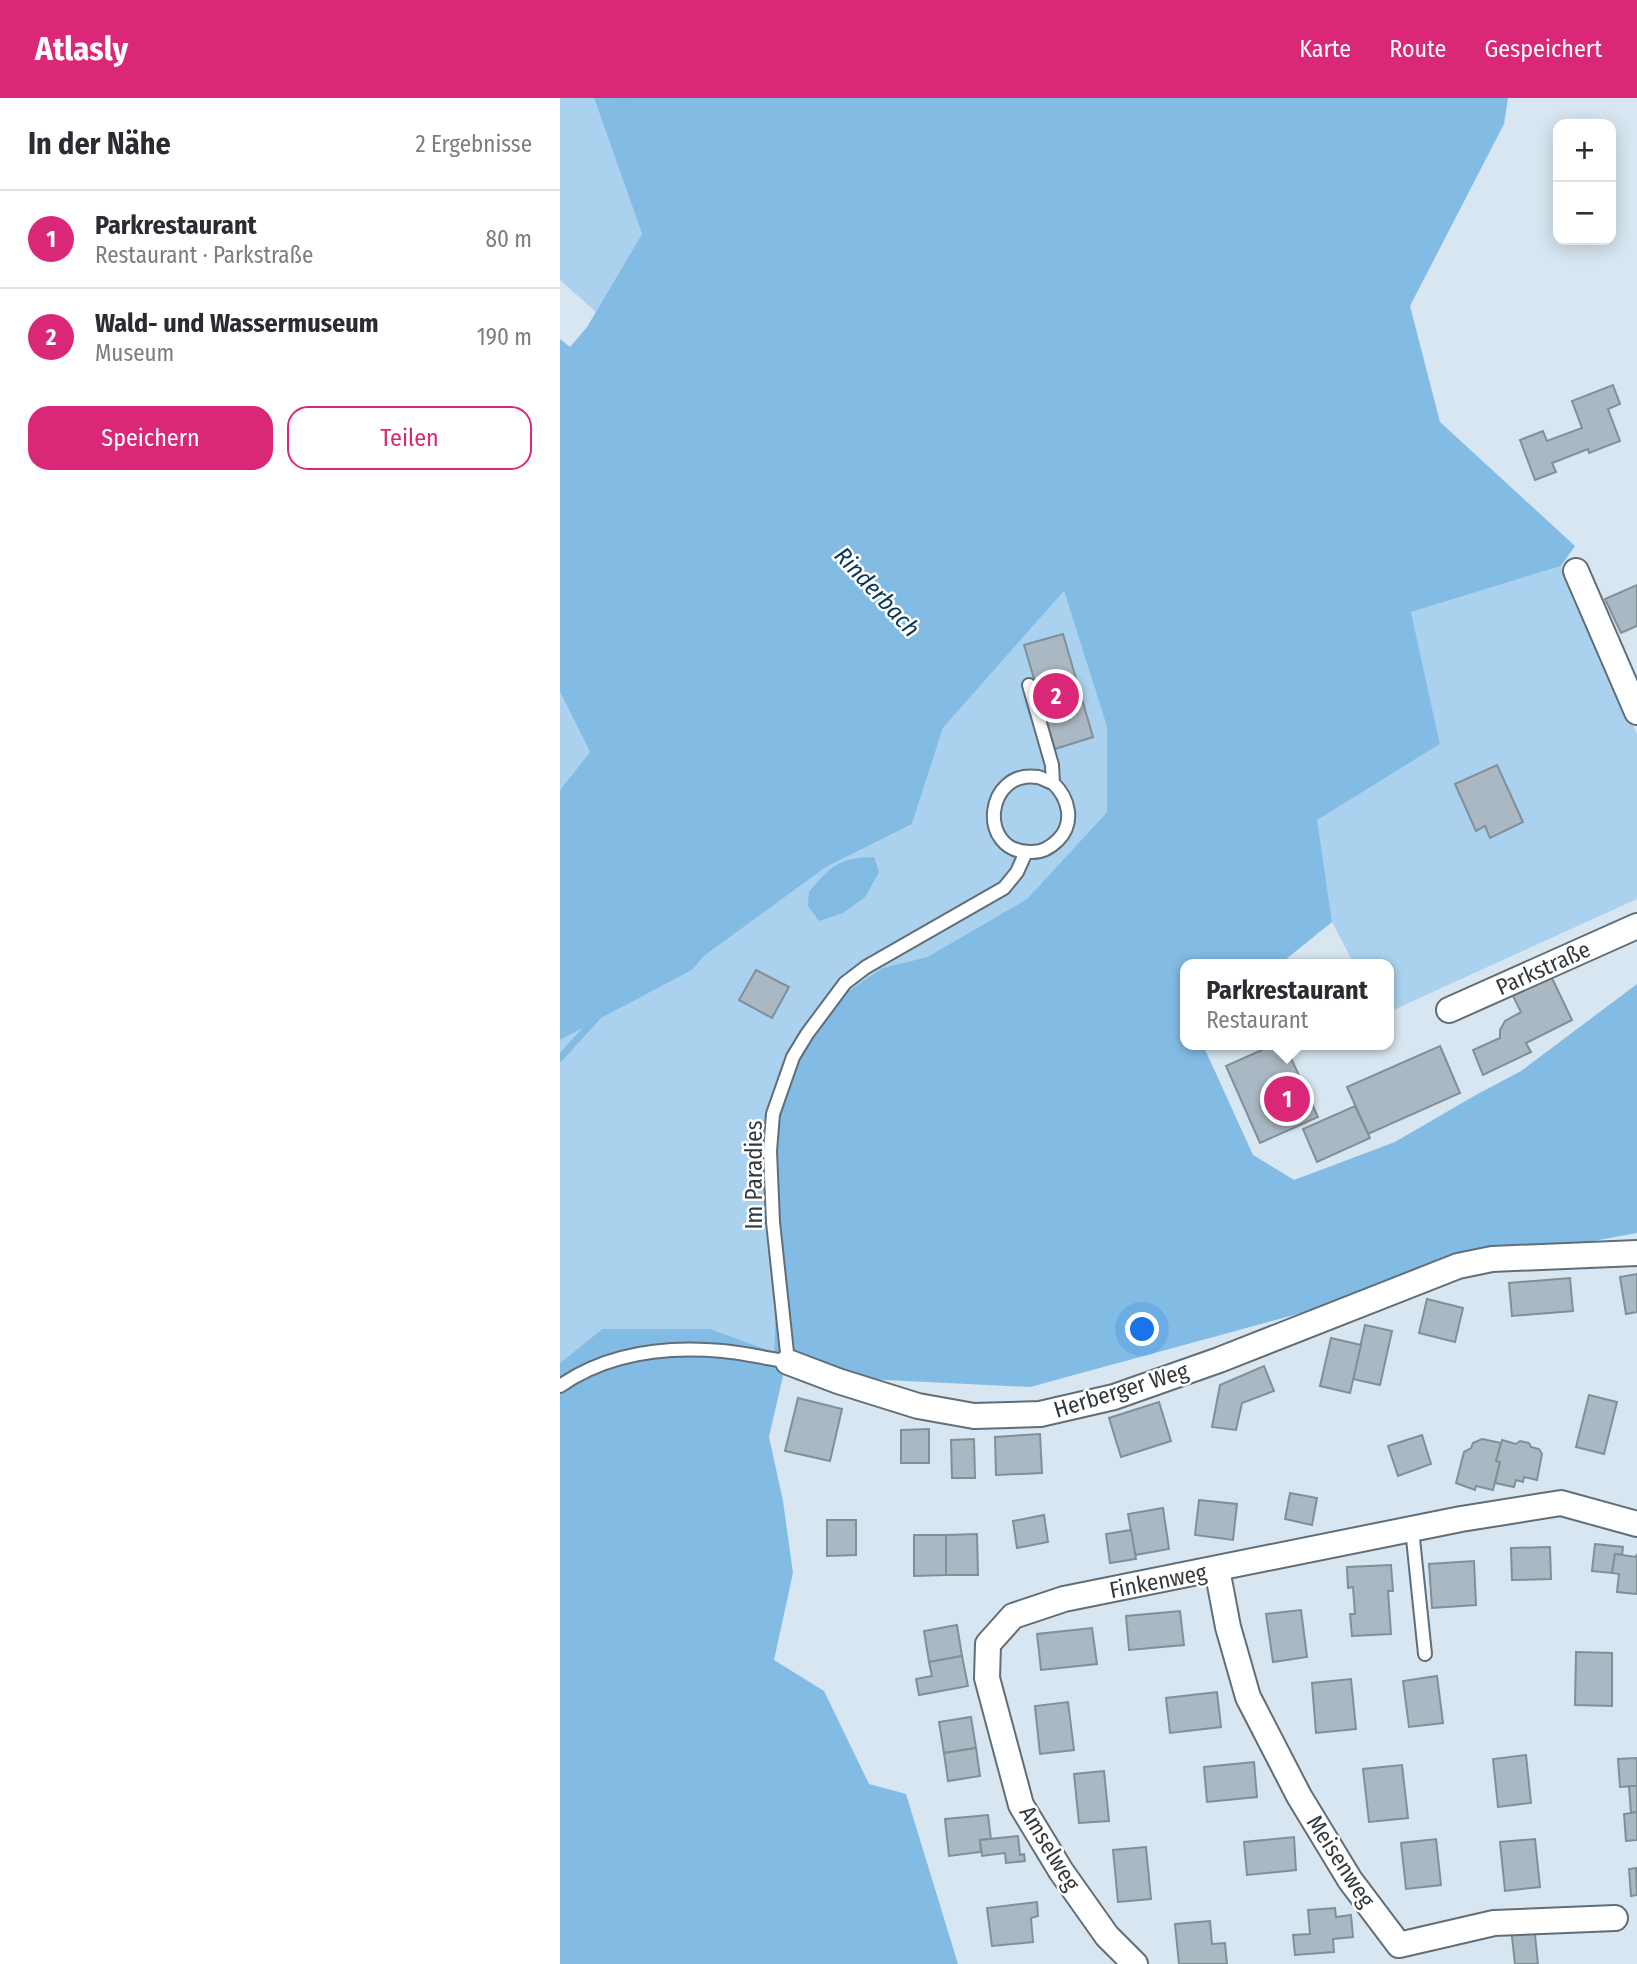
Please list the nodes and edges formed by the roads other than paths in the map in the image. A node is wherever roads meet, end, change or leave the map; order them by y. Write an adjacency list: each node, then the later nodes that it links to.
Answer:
1 (1576, 571): 3 (street)
2 (1029, 685): 4 (lane)
3 (1637, 712)
4 (1053, 783): 5 (lane); 5 (lane)
5 (1026, 852): 9 (lane, Im Paradies)
6 (1637, 926): 7 (street, Parkstraße)
7 (1449, 1010)
8 (1637, 1253): 9 (street, Herberger Weg)
9 (788, 1362): 10 (lane, Herberger Weg)
10 (560, 1386)
11 (1637, 1524): 12 (street, Finkenweg)
12 (1412, 1529): 13 (street, Finkenweg); 14 (lane)
13 (1217, 1570): 15 (street, Finkenweg); 16 (street, Meisenweg)
14 (1425, 1654)
15 (997, 1715): 17 (street, Amselweg)
16 (1615, 1918)
17 (1135, 1964)

